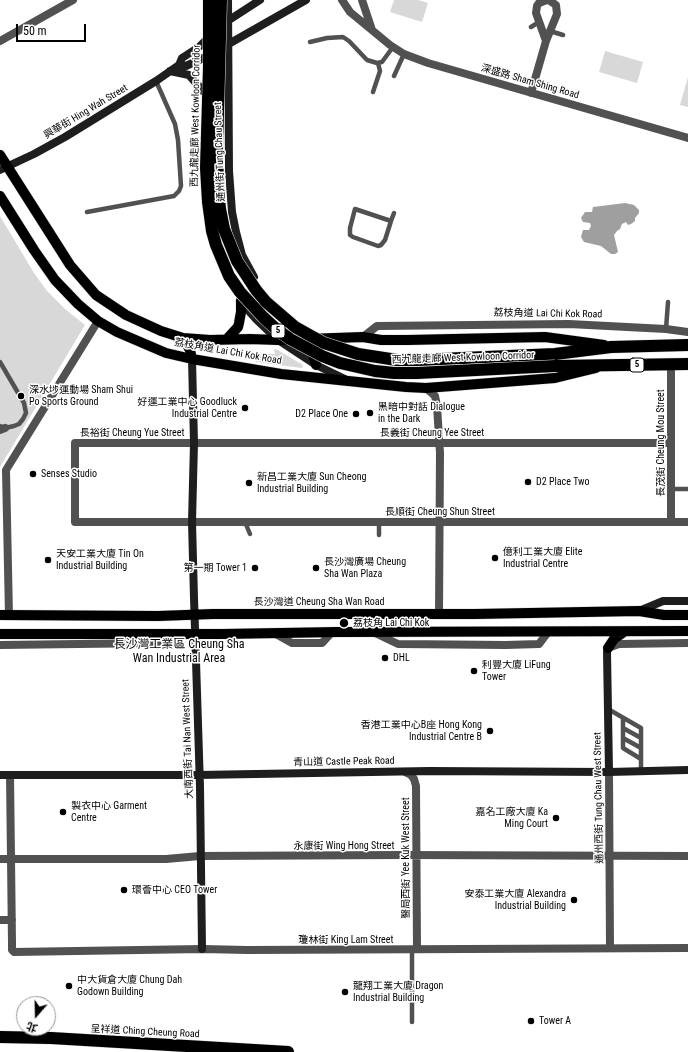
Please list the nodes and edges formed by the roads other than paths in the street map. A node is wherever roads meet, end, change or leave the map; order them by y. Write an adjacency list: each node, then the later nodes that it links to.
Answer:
1 (73, 0): 19 (street)
2 (205, 0): 17 (street, 通州街 Tung Chau Street)
3 (209, 0): 57 (highway, 西九龍走廊 West Kowloon Corridor / 5, bridge)
4 (221, 0): 51 (highway, 西九龍走廊 West Kowloon Corridor / 5, bridge)
5 (228, 0): 11 (street, 通州街 Tung Chau Street)
6 (260, 0): 11 (street, 興華街 Hing Wah Street)
7 (306, 0): 21 (street, 興華街 Hing Wah Street)
8 (342, 0): 14 (street, 深盛路 Sham Shing Road)
9 (362, 0): 14 (street)
10 (547, 0): 12 (street); 15 (street)
11 (229, 19): 17 (street, 興華街 Hing Wah Street); 21 (street, 通州街 Tung Chau Street)
12 (539, 22): 13 (lane); 18 (street)
13 (531, 26)
14 (372, 31): 22 (street, 深盛路 Sham Shing Road)
15 (550, 31): 16 (lane); 18 (street)
16 (562, 34)
17 (206, 40): 24 (street, 通州街 Tung Chau Street); 26 (street, 興華街 Hing Wah Street)
18 (546, 41): 32 (street)
19 (0, 42)
20 (310, 42): 25 (lane)
21 (229, 44): 24 (street, 興華街 Hing Wah Street); 48 (street, 通州街 Tung Chau Street)
22 (393, 47): 23 (street, 深盛路 Sham Shing Road); 25 (lane)
23 (404, 54): 28 (lane); 32 (street, 深盛路 Sham Shing Road)
24 (205, 58): 26 (street, 興華街 Hing Wah Street); 30 (street, 通州街 Tung Chau Street)
25 (378, 63): 31 (lane)
26 (179, 65): 27 (street, 興華街 Hing Wah Street)
27 (170, 71): 29 (street, 興華街 Hing Wah Street); 30 (street)
28 (394, 76)
29 (156, 81): 35 (street, 興華街 Hing Wah Street); 37 (lane)
30 (203, 91): 40 (street, 通州街 Tung Chau Street)
31 (373, 92)
32 (531, 93): 33 (street, 深盛路 Sham Shing Road)
33 (688, 138)
34 (0, 154): 35 (main road, 荔枝角道 Lai Chi Kok Road)
35 (3, 168): 46 (main road, 荔枝角道 Lai Chi Kok Road)
36 (0, 196): 42 (main road, 荔枝角道 Lai Chi Kok Road)
37 (87, 212)
38 (394, 213): 39 (lane)
39 (391, 222): 39 (lane)
40 (241, 301): 47 (main road); 49 (street, 通州街 Tung Chau Street)
41 (668, 302): 43 (lane)
42 (98, 320): 52 (main road, 荔枝角道 Lai Chi Kok Road); 78 (street)
43 (666, 329): 44 (street, 荔枝角道 Lai Chi Kok Road); 45 (street, 荔枝角道 Lai Chi Kok Road)
44 (688, 332)
45 (363, 337): 48 (main road, 荔枝角道 Lai Chi Kok Road); 51 (main road, 荔枝角道 Lai Chi Kok Road)
46 (183, 338): 47 (main road, 荔枝角道 Lai Chi Kok Road); 52 (main road)
47 (227, 339): 49 (main road, 荔枝角道 Lai Chi Kok Road)
48 (323, 339): 49 (main road, 荔枝角道 Lai Chi Kok Road); 55 (main road)
49 (278, 340): 55 (street, 荔枝角道 Lai Chi Kok Road)
50 (688, 345): 51 (highway, 荔枝角道 Lai Chi Kok Road / 5)
51 (611, 347)
52 (192, 359): 58 (main road, 荔枝角道 Lai Chi Kok Road); 61 (street, 大南西街 Tai Nan West Street)
53 (0, 362): 60 (lane)
54 (688, 364): 56 (highway, 荔枝角道 Lai Chi Kok Road / 5)
55 (316, 365): 58 (street, 荔枝角道 Lai Chi Kok Road)
56 (671, 365): 57 (highway, 荔枝角道 Lai Chi Kok Road / 5); 63 (street, 長茂街 Cheung Mou Street)
57 (604, 366): 59 (main road, 荔枝角道 Lai Chi Kok Road)
58 (353, 382): 59 (main road, 荔枝角道 Lai Chi Kok Road)
59 (426, 388): 62 (street)
60 (2, 428)
61 (194, 443): 62 (street, 長義街 Cheung Yee Street); 66 (street, 大南西街 Tai Nan West Street); 66 (street, 長裕街 Cheung Yue Street)
62 (438, 443): 63 (street, 長義街 Cheung Yee Street); 69 (street)
63 (671, 443): 64 (street, 長茂街 Cheung Mou Street)
64 (671, 489): 65 (lane); 70 (street, 長茂街 Cheung Mou Street)
65 (688, 489)
66 (192, 522): 67 (street, 長順街 Cheung Shun Street); 77 (street, 大南西街 Tai Nan West Street)
67 (245, 522): 68 (street, 長順街 Cheung Shun Street); 72 (lane)
68 (379, 522): 69 (street, 長順街 Cheung Shun Street); 73 (lane)
69 (439, 522): 70 (street, 長順街 Cheung Shun Street); 76 (street)
70 (671, 522): 71 (street, 長順街 Cheung Shun Street)
71 (688, 522)
72 (250, 534)
73 (379, 535)
74 (688, 601): 75 (street, 長沙灣道 Cheung Sha Wan Road)
75 (639, 611): 76 (main road, 長沙灣道 Cheung Sha Wan Road); 79 (main road, 長沙灣道 Cheung Sha Wan Road)
76 (439, 613): 77 (main road, 長沙灣道 Cheung Sha Wan Road)
77 (194, 614): 78 (main road, 長沙灣道 Cheung Sha Wan Road); 86 (street, 大南西街 Tai Nan West Street)
78 (4, 615)
79 (688, 615)
80 (688, 631): 82 (main road)
81 (548, 632): 82 (main road); 83 (main road); 83 (street)
82 (624, 632): 89 (main road)
83 (375, 633): 86 (main road)
84 (0, 634): 85 (main road)
85 (169, 634): 86 (main road); 88 (street)
86 (195, 634): 103 (street, 大南西街 Tai Nan West Street)
87 (688, 643): 89 (street)
88 (0, 645)
89 (608, 648): 90 (street, 通州西街 Tung Chau West Street)
90 (608, 709): 91 (lane); 100 (street, 通州西街 Tung Chau West Street)
91 (623, 718): 92 (lane); 94 (lane)
92 (623, 728): 93 (lane); 94 (lane)
93 (623, 738): 95 (lane); 96 (lane)
94 (641, 738): 95 (lane)
95 (641, 748): 96 (lane)
96 (641, 758): 98 (lane)
97 (688, 770): 98 (street, 青山道 Castle Peak Road)
98 (641, 771): 100 (street, 青山道 Castle Peak Road)
99 (405, 772): 100 (street, 青山道 Castle Peak Road); 103 (street, 青山道 Castle Peak Road); 104 (street, 醫局西街 Yee Kuk West Street)
100 (609, 772): 107 (street, 通州西街 Tung Chau West Street)
101 (0, 775): 102 (street, 青山道 Castle Peak Road)
102 (10, 775): 103 (street, 青山道 Castle Peak Road); 109 (street)
103 (198, 775): 105 (street, 大南西街 Tai Nan West Street)
104 (416, 855): 105 (street, 永康街 Wing Hong Street); 107 (street, 永康街 Wing Hong Street); 115 (street, 醫局西街 Yee Kuk West Street)
105 (200, 856): 109 (street, 永康街 Wing Hong Street); 114 (street, 大南西街 Tai Nan West Street)
106 (688, 856): 107 (street, 永康街 Wing Hong Street)
107 (609, 857): 112 (street, 通州西街 Tung Chau West Street)
108 (0, 859): 109 (street, 永康街 Wing Hong Street)
109 (12, 859): 111 (street)
110 (0, 920): 111 (street)
111 (12, 920): 114 (street, 瓊林街 King Lam Street)
112 (610, 948): 113 (street, 瓊林街 King Lam Street); 115 (street, 瓊林街 King Lam Street)
113 (688, 948)
114 (202, 949): 115 (street, 瓊林街 King Lam Street)
115 (414, 949): 116 (lane)
116 (412, 1022)
117 (0, 1037): 118 (highway, 呈祥道 Ching Cheung Road)
118 (288, 1052)

